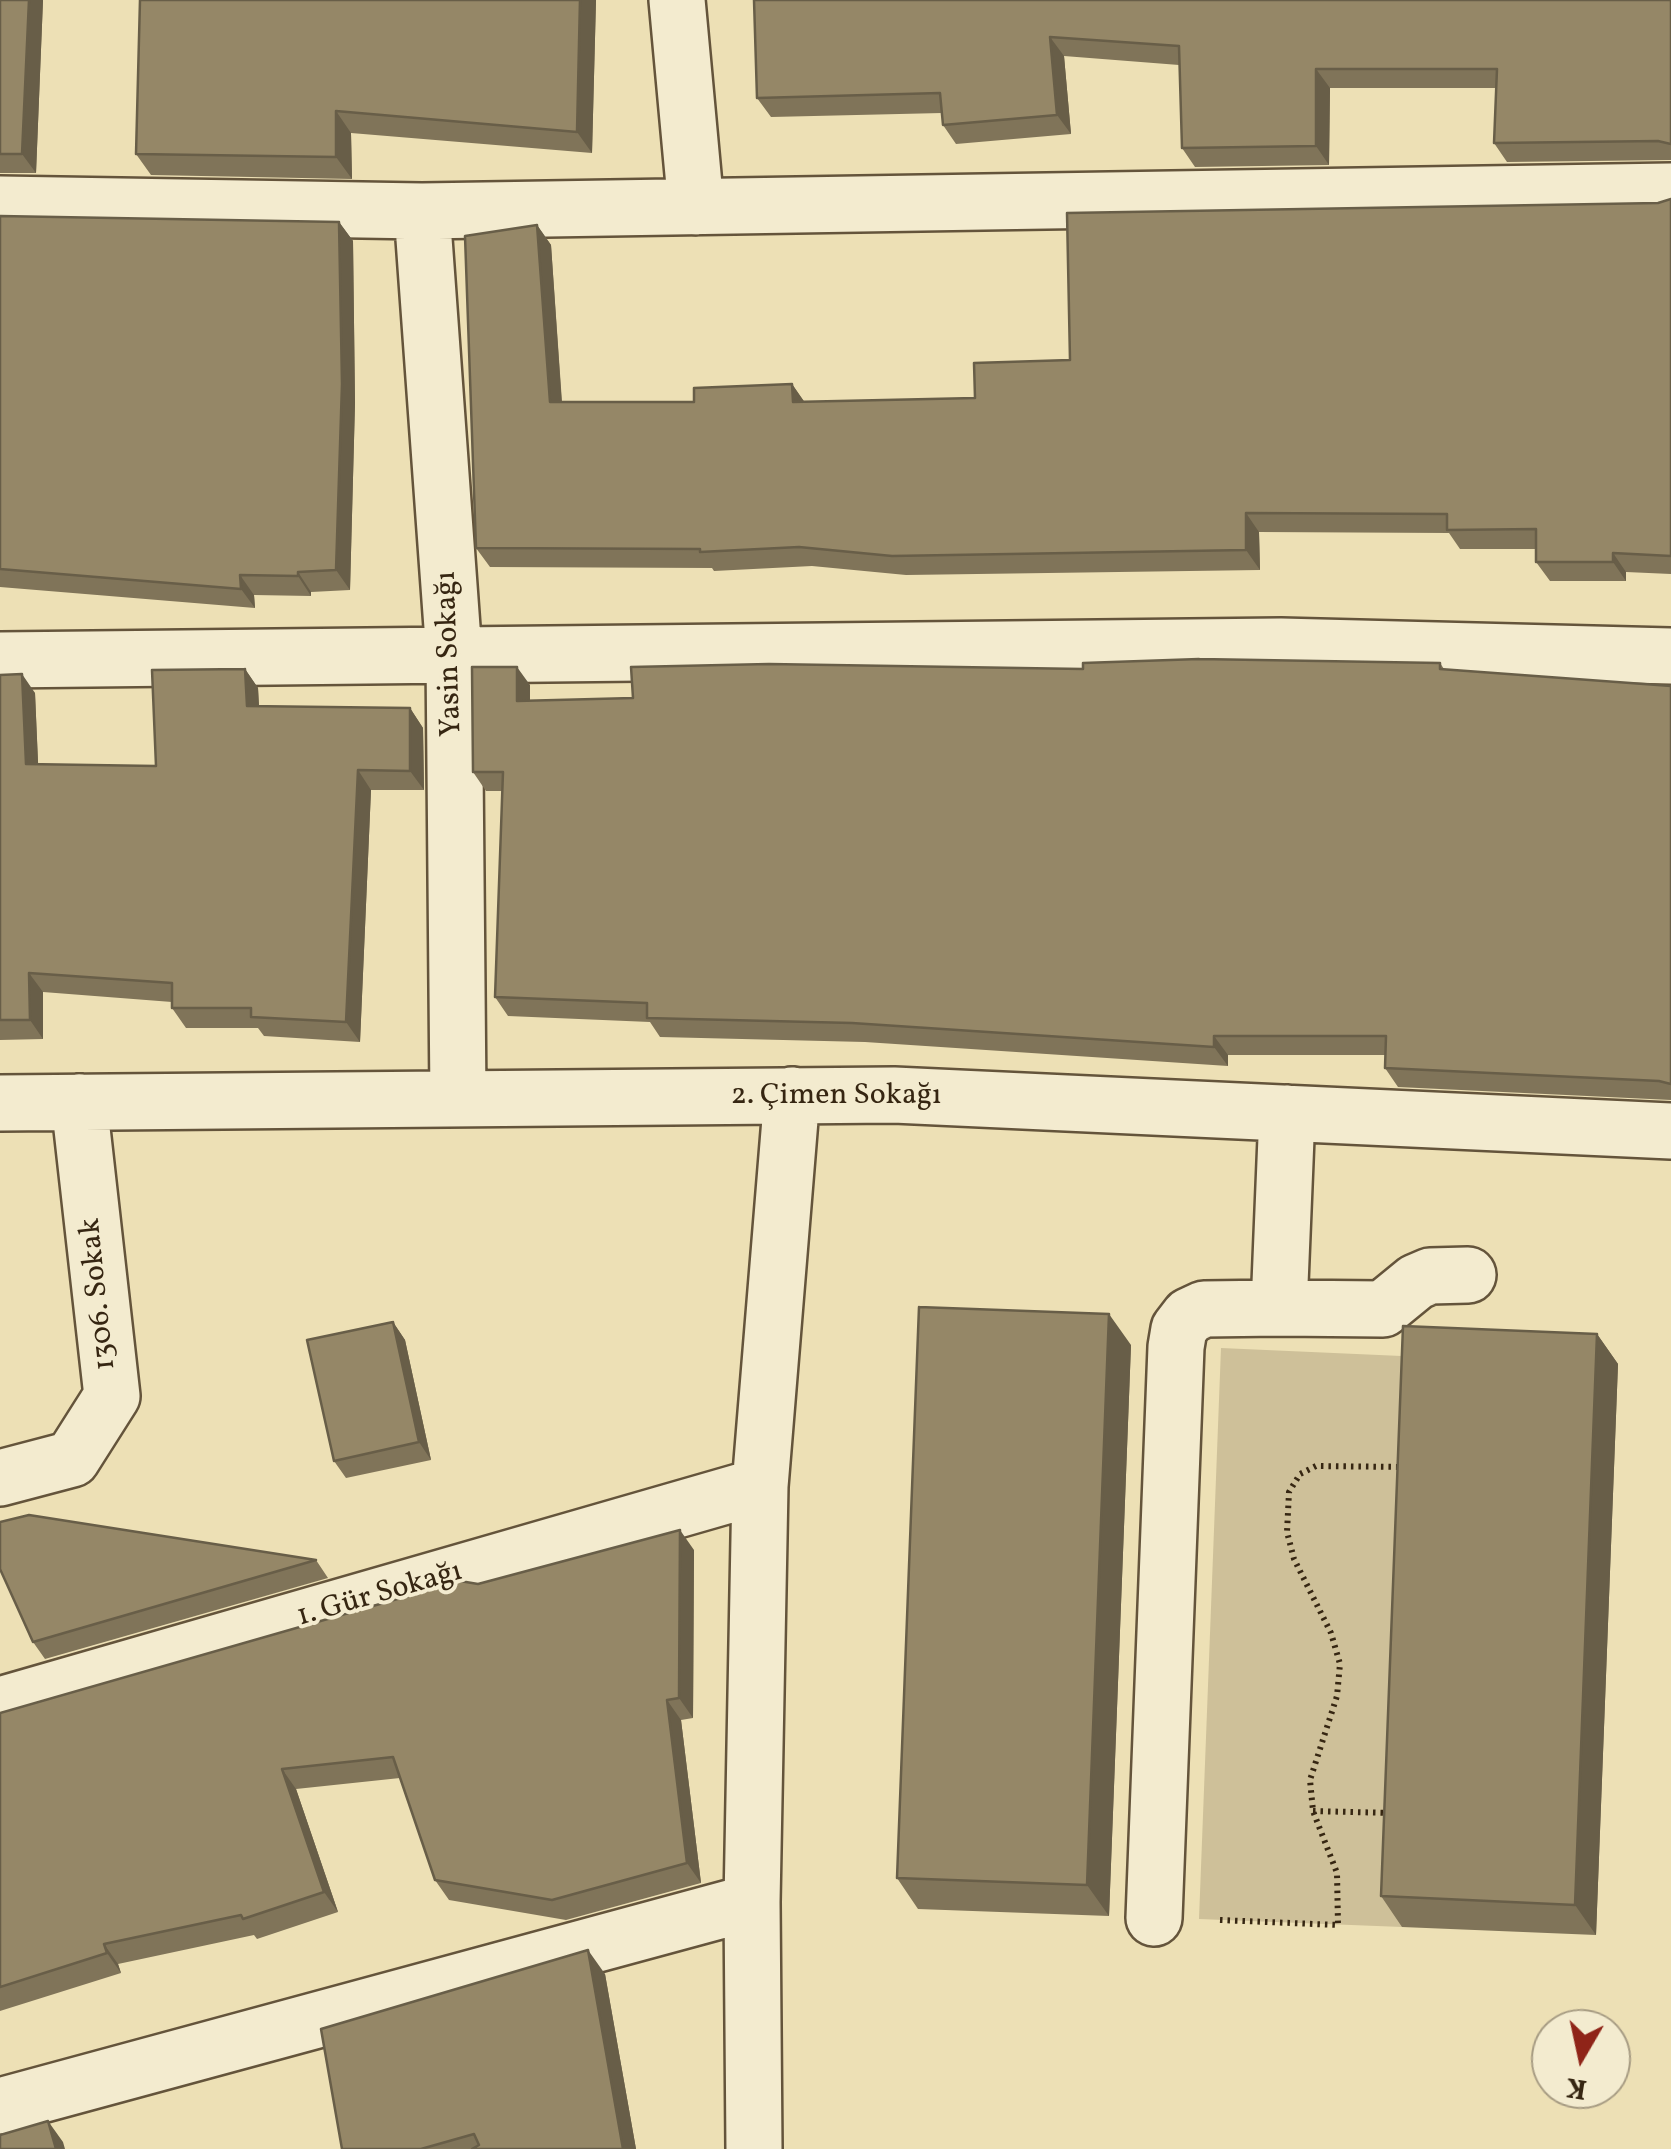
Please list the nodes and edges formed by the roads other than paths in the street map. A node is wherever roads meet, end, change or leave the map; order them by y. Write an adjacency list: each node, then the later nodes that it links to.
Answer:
1 (677, 0): 4 (street)
2 (1671, 191): 4 (street)
3 (0, 204): 5 (street)
4 (696, 206): 5 (street)
5 (422, 211): 6 (street, Yasin Sokağı)
6 (454, 654): 7 (street); 8 (street); 10 (street, Yasin Sokağı)
7 (1671, 656)
8 (0, 660)
9 (792, 1096): 10 (street, 2. Çimen Sokağı); 13 (street, 2. Çimen Sokağı); 18 (street)
10 (458, 1099): 11 (street, 2. Çimen Sokağı)
11 (79, 1102): 12 (street, 2. Çimen Sokağı); 17 (street, 1306. Sokak)
12 (0, 1103)
13 (1287, 1113): 14 (street, 2. Çimen Sokağı); 16 (street)
14 (1671, 1131)
15 (1468, 1275): 16 (street)
16 (1279, 1308): 21 (street)
17 (0, 1478)
18 (760, 1486): 19 (street, 1. Gür Sokağı); 20 (street)
19 (0, 1705)
20 (752, 1902): 22 (street); 23 (street)
21 (1154, 1918)
22 (0, 2106)
23 (754, 2149)

